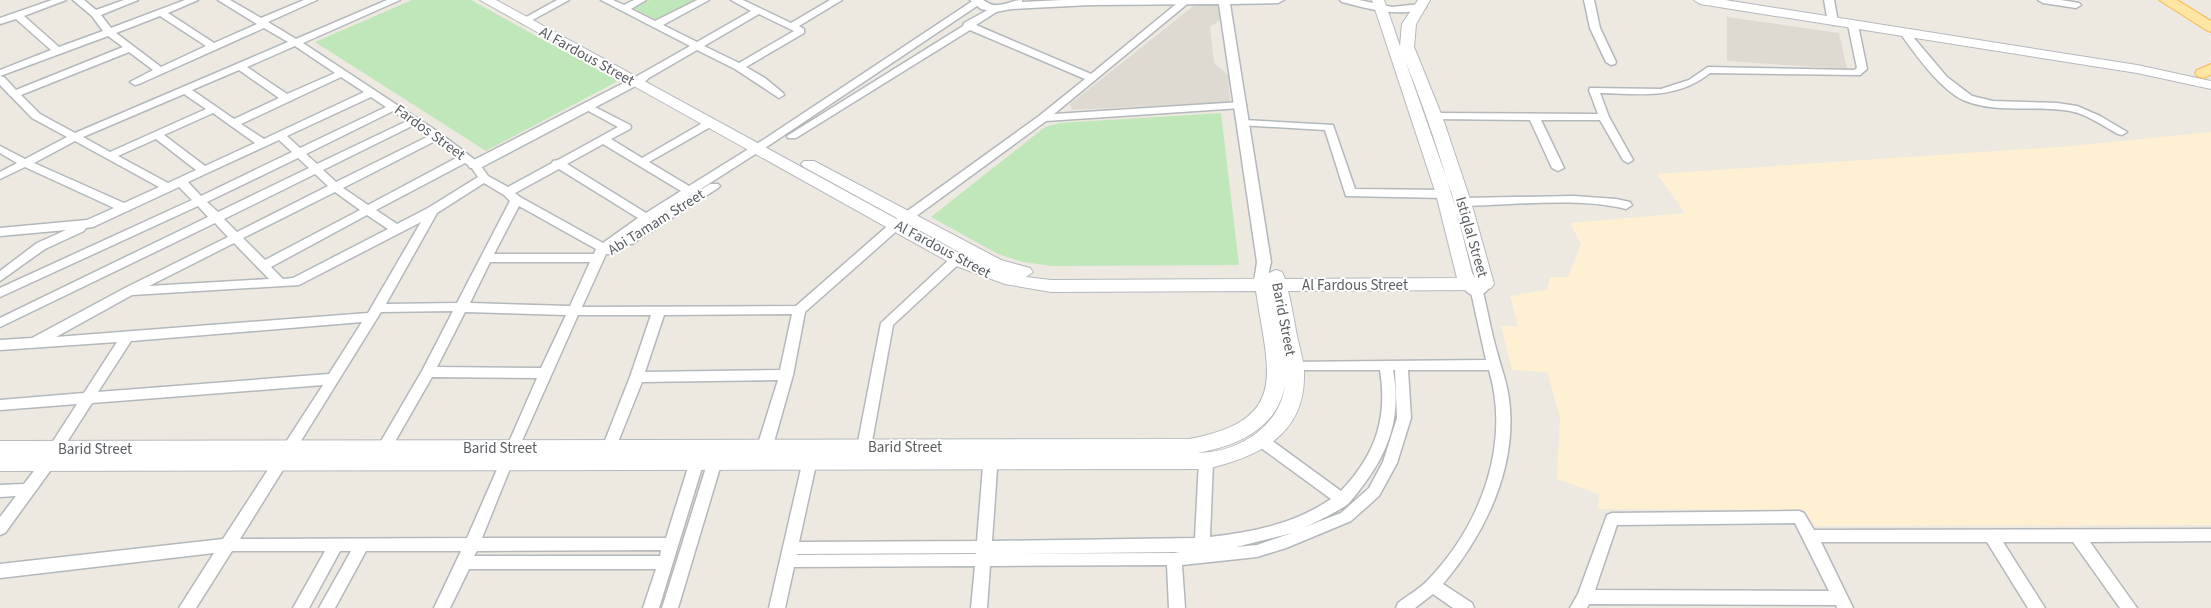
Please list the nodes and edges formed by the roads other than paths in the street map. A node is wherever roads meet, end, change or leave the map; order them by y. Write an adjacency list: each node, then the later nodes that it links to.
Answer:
1 (61, 0): 37 (street)
2 (78, 0): 35 (street)
3 (133, 0): 35 (street)
4 (194, 0): 34 (street)
5 (223, 0): 41 (street, Fardos Street)
6 (312, 0): 41 (street)
7 (396, 0): 49 (street)
8 (486, 0): 38 (main road, Al Fardous Street)
9 (504, 0): 38 (main road, Al Fardous Street)
10 (564, 0): 38 (street)
11 (606, 0): 31 (street)
12 (641, 0): 31 (street)
13 (704, 0): 42 (street)
14 (736, 0): 33 (street)
15 (837, 0): 45 (street)
16 (1224, 0): 17 (street); 26 (street); 70 (street)
17 (1278, 0)
18 (1346, 0): 28 (street)
19 (1589, 0): 54 (street)
20 (1700, 0): 40 (main road)
21 (1830, 0): 40 (street)
22 (2043, 0): 30 (street)
23 (2166, 0): 46 (main road)
24 (2185, 0): 36 (main road)
25 (976, 1): 32 (street); 89 (street, Abi Tamam Street)
26 (1186, 1): 27 (street); 61 (street)
27 (1013, 3): 32 (street)
28 (1379, 4): 29 (street); 107 (main road, Istiqlal Street)
29 (1422, 4): 74 (main road, Istiqlal Street)
30 (2076, 5)
31 (624, 9): 42 (street)
32 (996, 9): 43 (street, Abi Tamam Street)
33 (758, 11): 45 (street); 50 (street)
34 (162, 12): 47 (street); 51 (street)
35 (95, 14): 47 (street)
36 (2211, 14)
37 (18, 15): 39 (street); 53 (street)
38 (528, 19): 62 (main road, Al Fardous Street)
39 (0, 21)
40 (1833, 22): 44 (main road)
41 (262, 23): 49 (street, Fardos Street); 51 (street)
42 (654, 25): 50 (street)
43 (967, 25): 61 (street); 89 (street, Abi Tamam Street)
44 (1853, 25): 48 (main road); 76 (street)
45 (792, 26): 56 (street)
46 (2211, 26)
47 (109, 32): 52 (street); 53 (street)
48 (1905, 33): 60 (main road); 82 (street)
49 (295, 42): 55 (street); 59 (street, Fardos Street)
50 (696, 46): 56 (street); 62 (street)
51 (214, 47): 57 (street)
52 (129, 48): 57 (street); 67 (street)
53 (58, 51): 58 (street)
54 (1611, 62)
55 (239, 66): 65 (street); 69 (street)
56 (739, 67): 68 (street)
57 (160, 71): 63 (street)
58 (0, 73)
59 (342, 73): 66 (street, Fardos Street); 69 (street)
60 (2209, 75)
61 (1092, 78): 77 (street)
62 (638, 79): 71 (street, Fardos Street); 80 (main road, Al Fardous Street); 89 (main road, Al Fardous Street)
63 (135, 82)
64 (2, 84): 67 (street)
65 (185, 90): 73 (street); 86 (street)
66 (372, 92): 72 (street, Fardos Street); 84 (street)
67 (15, 94): 86 (street)
68 (778, 95)
69 (287, 99): 79 (street)
70 (1241, 105): 77 (street); 81 (street)
71 (588, 106): 87 (street); 94 (street, Fardos Street)
72 (394, 107): 78 (street, Fardos Street); 91 (street)
73 (214, 109): 79 (street); 83 (street)
74 (1435, 116): 75 (street); 110 (main road, Istiqlal Street)
75 (1534, 117): 76 (street); 98 (street)
76 (1604, 117): 93 (street)
77 (1043, 118): 117 (street)
78 (415, 120): 85 (street, Fardos Street); 99 (street)
79 (234, 123): 88 (street)
80 (710, 123): 89 (main road, Al Fardous Street); 95 (street)
81 (1243, 123): 107 (street); 127 (street)
82 (2122, 132)
83 (156, 134): 92 (street); 100 (street)
84 (280, 135): 88 (street); 91 (street)
85 (437, 136): 94 (street, Fardos Street); 105 (street)
86 (75, 138): 92 (street); 96 (street)
87 (603, 139): 95 (street); 97 (street)
88 (263, 143): 100 (street)
89 (766, 148): 106 (street, Abi Tamam Street); 117 (main road, Al Fardous Street); 122 (street, Abi Tamam Street)
90 (0, 149): 96 (street)
91 (300, 152): 99 (street); 109 (street)
92 (109, 156): 104 (street)
93 (1628, 160)
94 (470, 162): 102 (street); 113 (street)
95 (642, 162): 106 (street)
96 (25, 163): 101 (street); 112 (street)
97 (558, 163): 108 (street); 116 (street)
98 (1558, 168)
99 (315, 169): 105 (street); 115 (street)
100 (203, 170): 103 (street)
101 (0, 176)
102 (484, 178): 108 (street); 114 (street)
103 (180, 181): 104 (street); 109 (street)
104 (167, 187): 112 (street)
105 (336, 187): 113 (street); 121 (street)
106 (689, 191): 116 (street, Abi Tamam Street)
107 (1444, 194): 128 (main road, Istiqlal Street)
108 (512, 196): 122 (street); 123 (street)
109 (199, 201): 115 (street); 131 (street)
110 (1463, 202): 111 (street); 128 (main road, Istiqlal Street)
111 (1626, 205)
112 (124, 208): 118 (street)
113 (368, 210): 119 (street); 125 (street)
114 (432, 211): 119 (street); 136 (street)
115 (216, 218): 121 (street); 137 (street)
116 (646, 218): 122 (street, Abi Tamam Street)
117 (903, 221): 124 (main road, Al Fardous Street); 127 (main road, Al Fardous Street); 133 (street)
118 (89, 224): 120 (street); 126 (street)
119 (397, 230): 129 (street)
120 (0, 232)
121 (235, 236): 125 (street); 130 (street)
122 (603, 253): 123 (street); 134 (street)
123 (488, 258): 132 (street)
124 (957, 259): 127 (main road, Al Fardous Street); 152 (street)
125 (263, 266): 129 (street)
126 (0, 277)
127 (1269, 277): 128 (main road, Al Fardous Street); 141 (main road, Barid Street); 161 (main road, Barid Street)
128 (1475, 281): 142 (street)
129 (279, 282): 130 (street)
130 (129, 291): 139 (street)
131 (0, 293)
132 (461, 307): 134 (street); 136 (street); 144 (street)
133 (799, 310): 135 (street); 146 (street)
134 (576, 311): 135 (street); 145 (street)
135 (659, 311): 147 (street)
136 (374, 313): 138 (street); 148 (street)
137 (1, 321)
138 (127, 337): 139 (street); 149 (street)
139 (34, 343): 140 (street)
140 (0, 345)
141 (1293, 365): 143 (street); 151 (main road, Barid Street)
142 (1494, 365): 143 (street); 185 (street)
143 (1394, 366): 167 (street); 178 (street)
144 (428, 372): 145 (street); 153 (street)
145 (547, 373): 159 (street)
146 (786, 375): 147 (street); 157 (street)
147 (637, 377): 154 (street)
148 (333, 379): 149 (street); 158 (street)
149 (89, 398): 150 (street); 160 (street)
150 (0, 404)
151 (1262, 441): 161 (main road, Barid Street); 167 (street)
152 (864, 447): 156 (main road, Barid Street); 157 (main road, Barid Street)
153 (384, 448): 158 (main road, Barid Street); 159 (main road, Barid Street)
154 (608, 448): 157 (main road, Barid Street); 159 (main road, Barid Street)
155 (0, 449): 160 (main road, Barid Street)
156 (991, 453): 161 (main road, Barid Street); 162 (main road, Barid Street); 180 (street)
157 (763, 454): 162 (main road, Barid Street); 163 (main road, Barid Street)
158 (285, 455): 159 (main road, Barid Street); 160 (main road, Barid Street); 173 (street)
159 (509, 455): 163 (main road, Barid Street); 177 (street)
160 (51, 456): 164 (main road, Barid Street); 165 (street)
161 (1196, 456): 178 (street)
162 (810, 460): 179 (street)
163 (706, 461): 174 (street); 195 (street)
164 (0, 463)
165 (27, 490): 166 (street); 168 (street)
166 (0, 491)
167 (1343, 500): 178 (street)
168 (0, 529)
169 (1991, 535): 170 (street); 172 (street); 201 (street)
170 (2077, 535): 171 (street); 202 (street)
171 (2211, 535)
172 (1810, 536): 186 (street); 189 (street)
173 (228, 544): 175 (street); 184 (street); 190 (street)
174 (671, 544): 177 (street); 182 (street)
175 (336, 545): 176 (street); 191 (street)
176 (362, 545): 177 (street); 192 (street)
177 (471, 545): 183 (street)
178 (1202, 551): 180 (street); 181 (street)
179 (789, 554): 180 (street); 196 (street)
180 (983, 554): 181 (street); 197 (street)
181 (1174, 559): 198 (street)
182 (666, 562): 183 (street); 194 (street)
183 (464, 563): 193 (street)
184 (0, 571)
185 (1433, 586): 199 (street); 200 (street)
186 (1581, 602): 187 (street)
187 (1642, 603): 188 (street)
188 (1739, 603): 189 (street)
189 (1843, 603)
190 (187, 608)
191 (301, 608)
192 (327, 608)
193 (442, 608)
194 (651, 608)
195 (670, 608)
196 (777, 608)
197 (979, 608)
198 (1177, 608)
199 (1404, 608)
200 (1466, 608)
201 (2037, 608)
202 (2129, 608)

